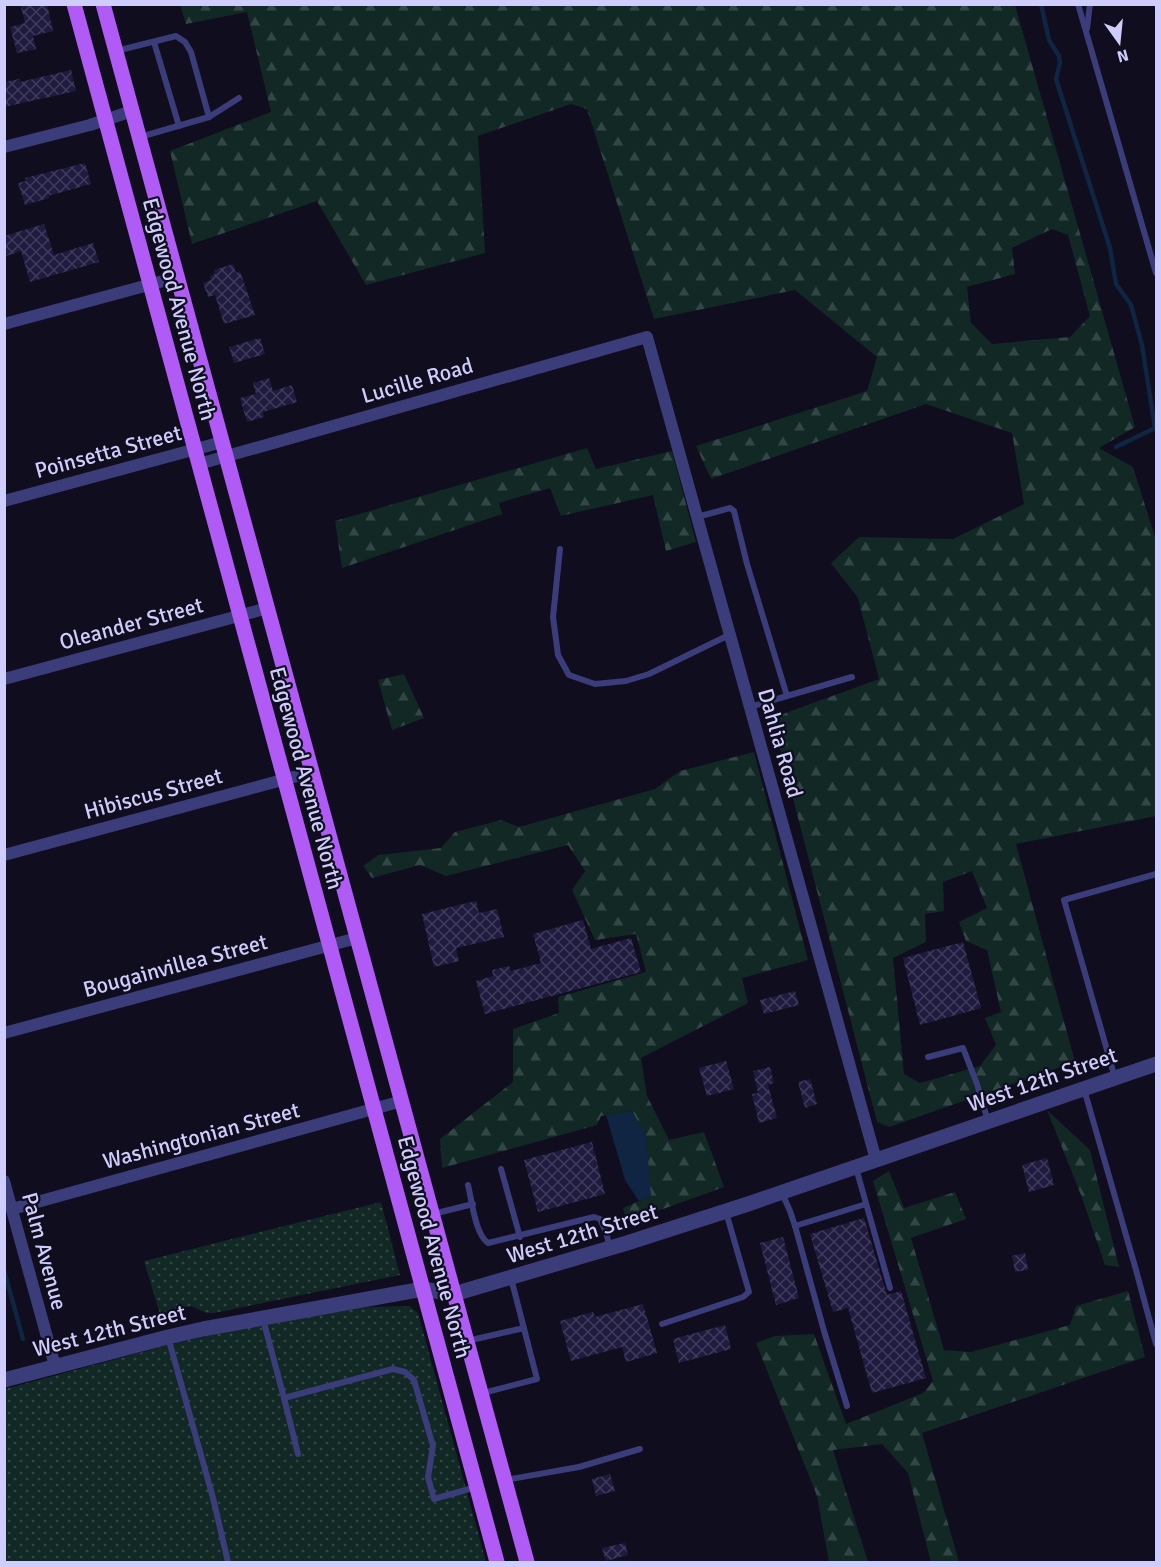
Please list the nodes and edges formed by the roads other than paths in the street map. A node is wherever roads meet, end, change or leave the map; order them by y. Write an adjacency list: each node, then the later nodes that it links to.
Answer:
1 (74, 4): 11 (main road, Edgewood Avenue North)
2 (103, 4): 7 (main road, Edgewood Avenue North)
3 (1078, 4): 5 (lane)
4 (1090, 4): 5 (lane)
5 (1086, 32): 15 (lane)
6 (154, 42): 7 (lane); 10 (lane); 12 (lane)
7 (116, 51): 9 (main road, Edgewood Avenue North)
8 (239, 98): 10 (lane)
9 (132, 111): 11 (street); 13 (main road, Edgewood Avenue North)
10 (209, 117): 12 (lane)
11 (105, 119): 14 (street); 17 (main road, Edgewood Avenue North)
12 (178, 126): 13 (lane)
13 (140, 137): 16 (main road, Edgewood Avenue North)
14 (4, 147)
15 (1156, 273)
16 (178, 277): 17 (street); 20 (main road, Edgewood Avenue North)
17 (150, 284): 18 (street); 21 (main road, Edgewood Avenue North)
18 (4, 324)
19 (647, 337): 22 (street, Lucille Road); 24 (street, Dahlia Road)
20 (222, 442): 21 (street, Poinsetta Street); 22 (main road, Edgewood Avenue North)
21 (197, 457): 22 (street, Lucille Road); 23 (street, Poinsetta Street); 27 (main road, Edgewood Avenue North)
22 (226, 457): 26 (main road, Edgewood Avenue North)
23 (4, 501)
24 (697, 517): 28 (street, Dahlia Road); 31 (lane)
25 (560, 549): 28 (lane)
26 (268, 608): 27 (street, Oleander Street); 33 (main road, Edgewood Avenue North)
27 (240, 616): 30 (street, Oleander Street); 34 (main road, Edgewood Avenue North)
28 (729, 635): 32 (street, Dahlia Road)
29 (852, 677): 31 (lane)
30 (4, 679)
31 (788, 696): 32 (lane)
32 (750, 708): 47 (street, Dahlia Road)
33 (312, 772): 34 (street, Hibiscus Street); 37 (main road, Edgewood Avenue North)
34 (285, 780): 35 (street, Hibiscus Street); 38 (main road, Edgewood Avenue North)
35 (4, 855)
36 (1156, 874): 42 (lane)
37 (357, 938): 38 (street, Bougainvillea Street); 44 (main road, Edgewood Avenue North)
38 (330, 945): 39 (street, Bougainvillea Street); 45 (main road, Edgewood Avenue North)
39 (4, 1033)
40 (928, 1057): 46 (lane)
41 (1156, 1064): 42 (street, West 12th Street)
42 (1115, 1078): 43 (street, West 12th Street)
43 (1084, 1089): 46 (street, West 12th Street); 70 (lane)
44 (402, 1101): 45 (street, Washingtonian Street); 57 (main road, Edgewood Avenue North)
45 (374, 1109): 55 (street, Washingtonian Street); 63 (main road, Edgewood Avenue North)
46 (988, 1122): 47 (street, West 12th Street)
47 (876, 1160): 48 (street, West 12th Street)
48 (855, 1167): 52 (street, West 12th Street); 54 (lane)
49 (501, 1168): 59 (lane)
50 (4, 1181): 55 (street, Palm Avenue)
51 (468, 1185): 53 (lane)
52 (782, 1193): 56 (street, West 12th Street); 58 (lane)
53 (473, 1204): 57 (lane); 59 (lane)
54 (866, 1204): 58 (lane); 62 (lane)
55 (8, 1210): 71 (street, Palm Avenue)
56 (726, 1212): 60 (street, West 12th Street); 66 (lane)
57 (432, 1214): 64 (main road, Edgewood Avenue North)
58 (795, 1227): 75 (lane)
59 (520, 1237): 60 (lane)
60 (610, 1248): 61 (street, West 12th Street)
61 (511, 1277): 64 (street, West 12th Street); 67 (lane)
62 (890, 1288)
63 (423, 1290): 64 (street, West 12th Street); 65 (street, West 12th Street); 79 (main road, Edgewood Avenue North)
64 (454, 1294): 69 (main road, Edgewood Avenue North)
65 (263, 1318): 68 (street, West 12th Street); 74 (lane)
66 (662, 1324)
67 (524, 1328): 69 (lane); 73 (lane)
68 (168, 1337): 71 (street, West 12th Street); 80 (lane)
69 (467, 1341): 73 (main road, Edgewood Avenue North)
70 (1156, 1344)
71 (55, 1366): 72 (street, West 12th Street)
72 (4, 1380)
73 (481, 1394): 78 (main road, Edgewood Avenue North)
74 (284, 1398): 77 (lane); 79 (lane)
75 (847, 1406)
76 (640, 1449): 78 (lane)
77 (298, 1454)
78 (504, 1480): 82 (main road, Edgewood Avenue North)
79 (477, 1487): 81 (main road, Edgewood Avenue North)
80 (228, 1563)
81 (497, 1563)
82 (527, 1563)

